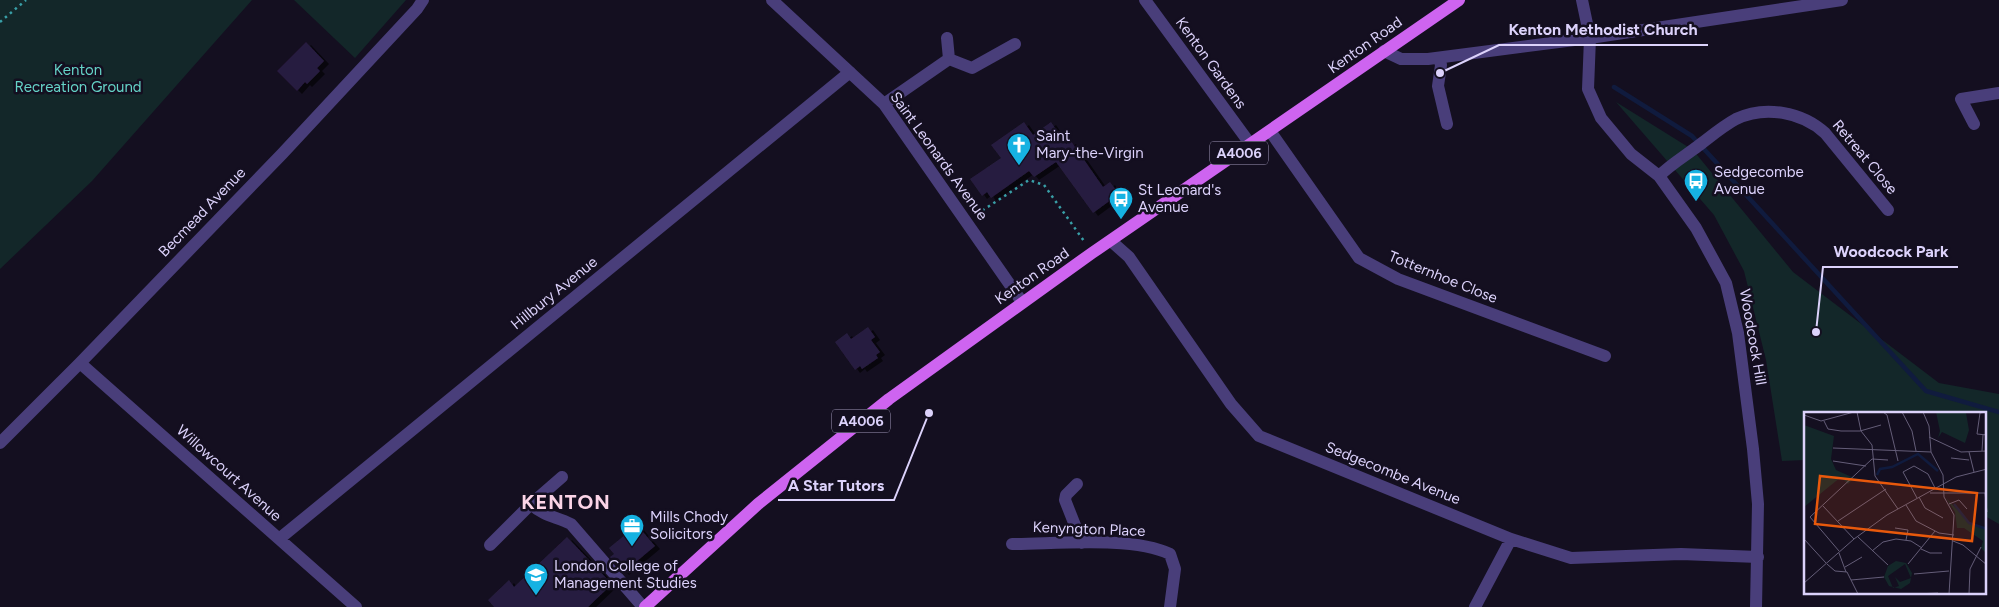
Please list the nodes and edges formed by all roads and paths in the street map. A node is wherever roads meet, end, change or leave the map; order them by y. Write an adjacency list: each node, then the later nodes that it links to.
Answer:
1 (26, 0): 8 (path)
2 (423, 0): 29 (street, Becmead Avenue)
3 (772, 0): 15 (street, Saint Leonards Avenue)
4 (1145, 0): 21 (street, Kenton Gardens)
5 (1460, 0): 12 (main road, Kenton Road / A4006)
6 (1582, 0): 10 (street, Woodcock Hill)
7 (1842, 0): 10 (street)
8 (0, 22)
9 (947, 38): 14 (street)
10 (1590, 38): 13 (street); 22 (street, Woodcock Hill)
11 (1015, 44): 14 (street)
12 (1384, 51): 13 (street); 20 (main road, Kenton Road / A4006)
13 (1439, 58): 18 (street)
14 (949, 59): 17 (street)
15 (850, 72): 17 (street, Saint Leonards Avenue); 34 (street, Hillbury Avenue)
16 (1999, 93): 19 (street)
17 (884, 104): 24 (street, Saint Leonards Avenue)
18 (1447, 124)
19 (1974, 124)
20 (1270, 131): 21 (main road, Kenton Road / A4006); 28 (street, Totternhoe Close)
21 (1251, 145): 25 (main road, Kenton Road / A4006)
22 (1659, 176): 23 (street, Retreat Close); 39 (street, Woodcock Hill)
23 (1888, 210)
24 (966, 221): 26 (path); 27 (street, Saint Leonards Avenue)
25 (1110, 241): 26 (main road, Kenton Road / A4006); 35 (street, Sedgecombe Avenue)
26 (1092, 253): 27 (main road, Kenton Road / A4006)
27 (1022, 302): 41 (main road, Kenton Road / A4006)
28 (1604, 356)
29 (80, 363): 30 (street, Becmead Avenue); 34 (street, Willowcourt Avenue)
30 (0, 443)
31 (562, 477): 33 (street)
32 (1077, 484): 36 (street)
33 (532, 504): 37 (street); 41 (street)
34 (279, 539): 40 (street, Willowcourt Avenue)
35 (1511, 539): 39 (street, Sedgecombe Avenue); 43 (street)
36 (1082, 543): 38 (street, Kenyngton Place); 42 (street, Kenyngton Place)
37 (490, 544)
38 (1012, 544)
39 (1758, 556): 44 (street, Woodcock Hill)
40 (356, 607)
41 (644, 607)
42 (1170, 607)
43 (1475, 607)
44 (1756, 607)

